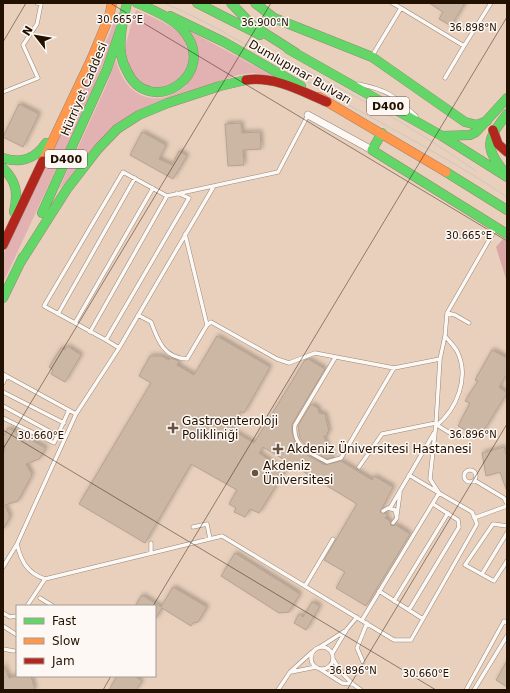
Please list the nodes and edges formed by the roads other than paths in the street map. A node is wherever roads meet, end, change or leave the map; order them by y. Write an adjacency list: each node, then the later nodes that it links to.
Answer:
1 (36, 3): 16 (lane)
2 (112, 3): 17 (main road, Hürriyet Caddesi / D400)
3 (127, 3): 11 (main road, D400)
4 (197, 3): 13 (main road, Dumlupınar Bulvarı)
5 (230, 3): 13 (main road, D400)
6 (255, 3): 14 (main road)
7 (392, 3): 10 (lane)
8 (491, 3): 12 (lane)
9 (142, 4): 11 (main road); 19 (main road, Dumlupınar Bulvarı)
10 (401, 8): 12 (lane); 14 (lane)
11 (124, 19): 44 (main road, Hürriyet Caddesi / D400)
12 (464, 46): 15 (lane)
13 (296, 53): 27 (main road, Dumlupınar Bulvarı / D400)
14 (372, 57): 23 (main road)
15 (445, 78)
16 (3, 92)
17 (74, 96): 30 (main road, D400); 42 (main road, Hürriyet Caddesi)
18 (507, 98): 22 (main road)
19 (327, 102): 25 (main road, Dumlupınar Bulvarı); 44 (main road)
20 (507, 114): 24 (main road)
21 (308, 116): 28 (street); 34 (lane)
22 (488, 121): 23 (main road); 26 (main road)
23 (465, 122): 26 (main road)
24 (493, 130): 29 (main road); 32 (main road)
25 (382, 134): 28 (main road); 38 (main road, Dumlupınar Bulvarı)
26 (467, 135): 27 (main road)
27 (442, 136): 32 (main road, Dumlupınar Bulvarı / D400)
28 (372, 150): 39 (main road)
29 (507, 152)
30 (3, 158)
31 (3, 168): 42 (main road)
32 (507, 176)
33 (135, 178): 35 (lane); 47 (lane); 47 (lane)
34 (214, 186): 36 (lane); 40 (lane)
35 (153, 188): 37 (lane); 49 (lane)
36 (177, 194): 37 (lane); 54 (lane)
37 (167, 196): 52 (lane)
38 (507, 210)
39 (497, 227): 41 (main road); 46 (lane)
40 (185, 234): 48 (lane); 51 (lane)
41 (507, 234)
42 (5, 238): 43 (main road, Hürriyet Caddesi)
43 (3, 245)
44 (20, 263): 45 (main road, Hürriyet Caddesi / D400)
45 (3, 298)
46 (447, 313): 50 (lane); 53 (lane)
47 (58, 314): 49 (lane)
48 (138, 315): 51 (lane); 55 (lane)
49 (75, 323): 52 (lane)
50 (469, 323)
51 (207, 325): 56 (lane)
52 (90, 332): 54 (lane)
53 (445, 336): 57 (lane); 67 (lane)
54 (106, 340): 55 (lane)
55 (119, 348): 64 (lane)
56 (335, 358): 58 (lane); 58 (lane)
57 (440, 359): 58 (lane); 67 (lane)
58 (394, 368)
59 (5, 375): 60 (lane); 63 (lane)
60 (3, 383)
61 (3, 392): 66 (lane)
62 (3, 406): 69 (lane)
63 (69, 410): 64 (lane); 66 (lane)
64 (76, 414): 89 (lane)
65 (3, 418): 69 (lane)
66 (64, 423): 69 (lane)
67 (436, 426): 68 (lane); 70 (lane); 71 (lane); 74 (lane)
68 (453, 435)
69 (58, 436)
70 (359, 467)
71 (409, 475): 73 (lane); 74 (lane)
72 (474, 480): 76 (lane)
73 (400, 490): 77 (lane); 80 (lane)
74 (439, 493): 75 (lane); 81 (lane)
75 (433, 504): 79 (lane); 96 (lane)
76 (507, 505): 81 (lane)
77 (390, 508): 78 (lane); 80 (lane)
78 (383, 511)
79 (448, 513): 98 (lane); 101 (lane)
80 (397, 515): 82 (lane)
81 (474, 518): 105 (lane)
82 (393, 523)
83 (193, 526): 86 (lane)
84 (507, 526): 93 (lane)
85 (507, 533): 93 (lane)
86 (210, 539): 90 (lane); 95 (lane)
87 (333, 539): 95 (lane)
88 (151, 543): 90 (lane)
89 (17, 544): 92 (lane); 94 (lane)
90 (151, 553): 94 (lane)
91 (507, 561): 93 (lane)
92 (3, 567)
93 (482, 574)
94 (44, 579): 99 (lane)
95 (305, 586): 104 (lane)
96 (379, 591): 98 (lane); 106 (lane)
97 (40, 598): 100 (lane)
98 (394, 600): 101 (lane)
99 (28, 605)
100 (51, 605)
101 (409, 610): 105 (lane)
102 (3, 613): 103 (lane)
103 (16, 616)
104 (357, 617): 106 (lane); 110 (lane)
105 (423, 619): 107 (lane)
106 (362, 620): 107 (lane)
107 (367, 623): 119 (lane)
108 (507, 623): 125 (lane)
109 (3, 626): 111 (lane)
110 (347, 629): 113 (lane); 117 (lane)
111 (16, 634)
112 (507, 636): 126 (lane)
113 (320, 647): 116 (lane); 117 (lane)
114 (3, 649): 115 (lane)
115 (14, 651)
116 (313, 652): 120 (lane); 121 (lane)
117 (332, 654): 118 (lane)
118 (333, 659): 120 (lane); 122 (lane)
119 (363, 662)
120 (318, 668): 121 (lane); 122 (lane)
121 (290, 672): 123 (lane)
122 (352, 685): 124 (lane)
123 (278, 690)
124 (361, 690)
125 (466, 690)
126 (474, 690)

